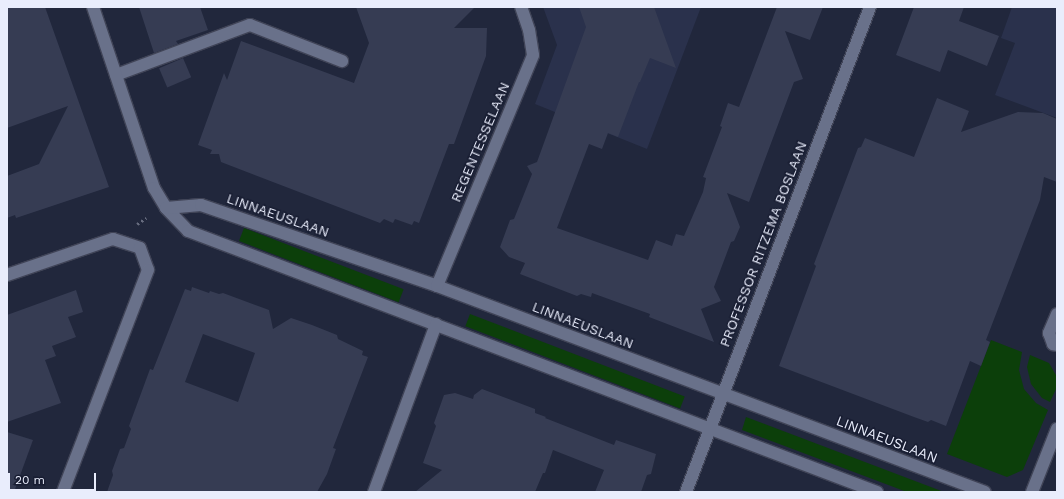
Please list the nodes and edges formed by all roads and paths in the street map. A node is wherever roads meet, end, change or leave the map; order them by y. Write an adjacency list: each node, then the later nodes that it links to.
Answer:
1 (93, 7): 5 (street)
2 (521, 7): 9 (street, REGENTESSELAAN)
3 (870, 7): 13 (street, PROFESSOR RITZEMA BOSLAAN)
4 (342, 61): 5 (street)
5 (116, 75): 6 (street)
6 (166, 208): 7 (path); 9 (street, LINNAEUSLAAN); 11 (street)
7 (113, 239): 8 (street); 16 (street)
8 (7, 275)
9 (437, 286): 13 (street, LINNAEUSLAAN)
10 (1057, 314): 12 (street)
11 (436, 324): 14 (street); 17 (street)
12 (1057, 345)
13 (722, 393): 14 (street, PROFESSOR RITZEMA BOSLAAN); 20 (street, LINNAEUSLAAN)
14 (709, 428): 18 (street, PROFESSOR RITZEMA BOSLAAN); 19 (street)
15 (1057, 429): 21 (street)
16 (63, 492)
17 (374, 492)
18 (686, 492)
19 (877, 492)
20 (985, 492)
21 (1032, 492)

